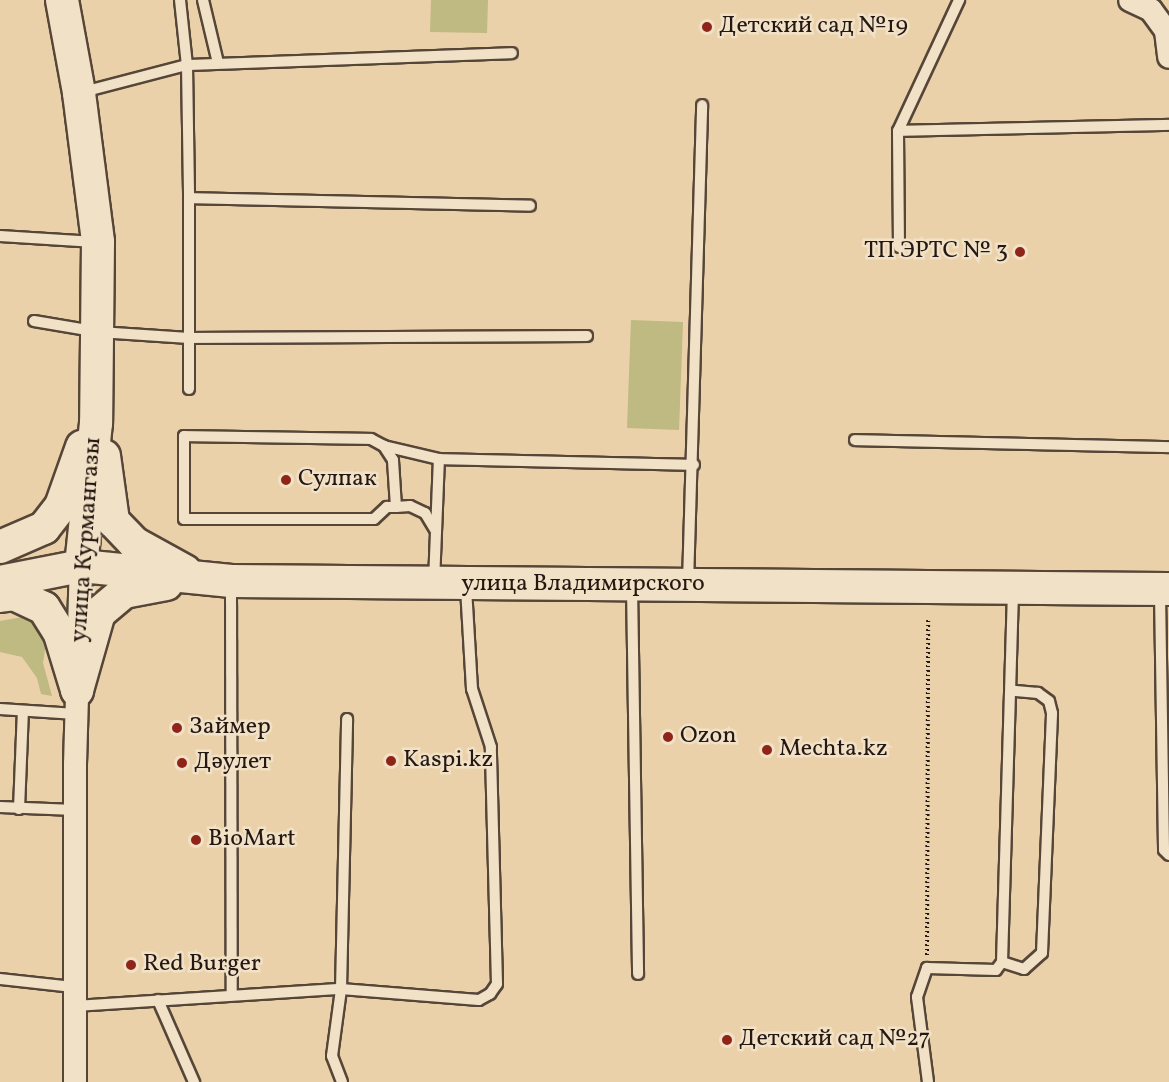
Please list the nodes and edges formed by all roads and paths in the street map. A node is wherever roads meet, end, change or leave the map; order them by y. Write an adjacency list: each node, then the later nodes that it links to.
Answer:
1 (62, 0): 10 (street, улица Курмангазы)
2 (180, 0): 9 (lane)
3 (203, 0): 8 (lane)
4 (958, 0): 13 (lane)
5 (1130, 0): 7 (street)
6 (512, 53): 8 (lane)
7 (1169, 57)
8 (218, 63): 9 (lane)
9 (187, 65): 10 (lane); 14 (lane)
10 (79, 93): 17 (street, улица Курмангазы)
11 (702, 105): 29 (lane)
12 (1169, 125): 13 (lane)
13 (898, 131): 18 (lane)
14 (189, 198): 15 (lane); 22 (lane)
15 (530, 206)
16 (0, 236): 17 (lane)
17 (98, 242): 20 (street, улица Курмангазы)
18 (898, 247)
19 (34, 321): 20 (lane)
20 (99, 332): 22 (lane); 24 (street, улица Курмангазы)
21 (587, 336): 22 (lane)
22 (189, 338): 23 (lane)
23 (189, 388)
24 (96, 423): 32 (street); 33 (street, улица Курмангазы); 34 (street)
25 (855, 440): 27 (lane)
26 (384, 446): 28 (lane); 30 (lane); 30 (lane)
27 (1169, 447)
28 (439, 459): 29 (lane); 31 (lane)
29 (694, 465): 40 (lane)
30 (396, 507): 31 (lane)
31 (436, 531): 37 (lane)
32 (7, 542)
33 (81, 566): 34 (street, улица Владимирского); 36 (street, улица Владимирского); 46 (street, улица Курмангазы)
34 (198, 578): 35 (street, улица Владимирского); 46 (street)
35 (231, 581): 37 (street, улица Владимирского); 60 (lane)
36 (0, 582)
37 (434, 584): 38 (street, улица Владимирского)
38 (466, 584): 39 (street, улица Владимирского); 59 (lane)
39 (632, 586): 40 (street, улица Владимирского); 57 (lane)
40 (688, 586): 41 (street, улица Владимирского)
41 (1013, 588): 42 (street, улица Владимирского); 45 (lane)
42 (1164, 589): 50 (lane)
43 (0, 596): 46 (street)
44 (928, 620): 56 (path)
45 (1013, 691): 55 (lane); 55 (lane)
46 (77, 702): 48 (lane); 53 (street, улица Курмангазы)
47 (0, 709): 48 (lane)
48 (23, 711): 52 (lane)
49 (347, 719): 59 (lane)
50 (1167, 727): 54 (lane)
51 (0, 807): 52 (lane)
52 (20, 809): 53 (lane)
53 (75, 810): 61 (street, улица Курмангазы)
54 (1169, 855)
55 (1002, 962): 56 (lane)
56 (927, 968): 66 (lane)
57 (638, 974)
58 (0, 979): 61 (lane)
59 (341, 989): 60 (lane); 65 (lane)
60 (232, 995): 62 (lane)
61 (74, 997): 62 (lane); 63 (street, улица Курмангазы)
62 (158, 1000): 64 (lane)
63 (75, 1082)
64 (194, 1082)
65 (342, 1082)
66 (927, 1082)

